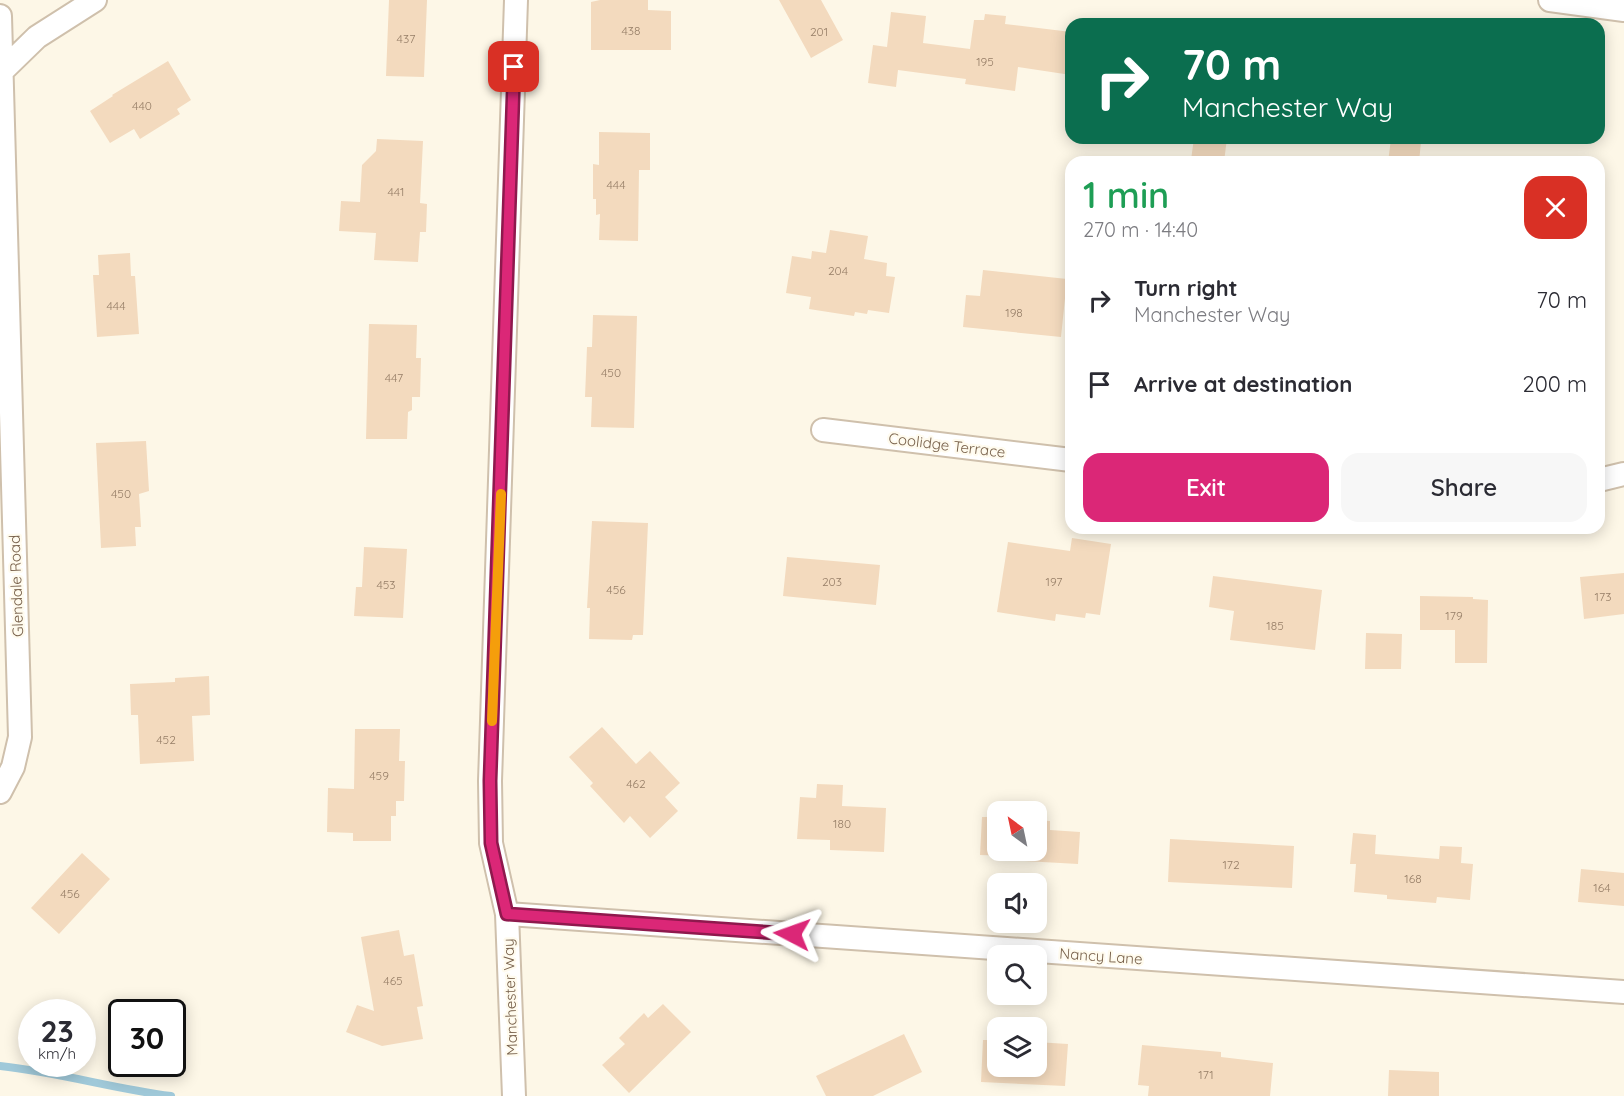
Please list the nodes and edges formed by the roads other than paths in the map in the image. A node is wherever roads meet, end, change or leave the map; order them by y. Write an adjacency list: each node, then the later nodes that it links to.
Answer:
1 (95, 0): 6 (street)
2 (516, 0): 12 (street, Manchester Way)
3 (1550, 0): 4 (street)
4 (1624, 10)
5 (0, 16): 6 (street, Glendale Road)
6 (1, 72): 11 (street, Glendale Road)
7 (823, 430): 8 (street, Coolidge Terrace)
8 (1065, 459)
9 (1624, 474): 10 (street)
10 (1605, 479)
11 (0, 792)
12 (507, 914): 13 (street, Nancy Lane); 14 (street, Manchester Way)
13 (1624, 992)
14 (514, 1096)

